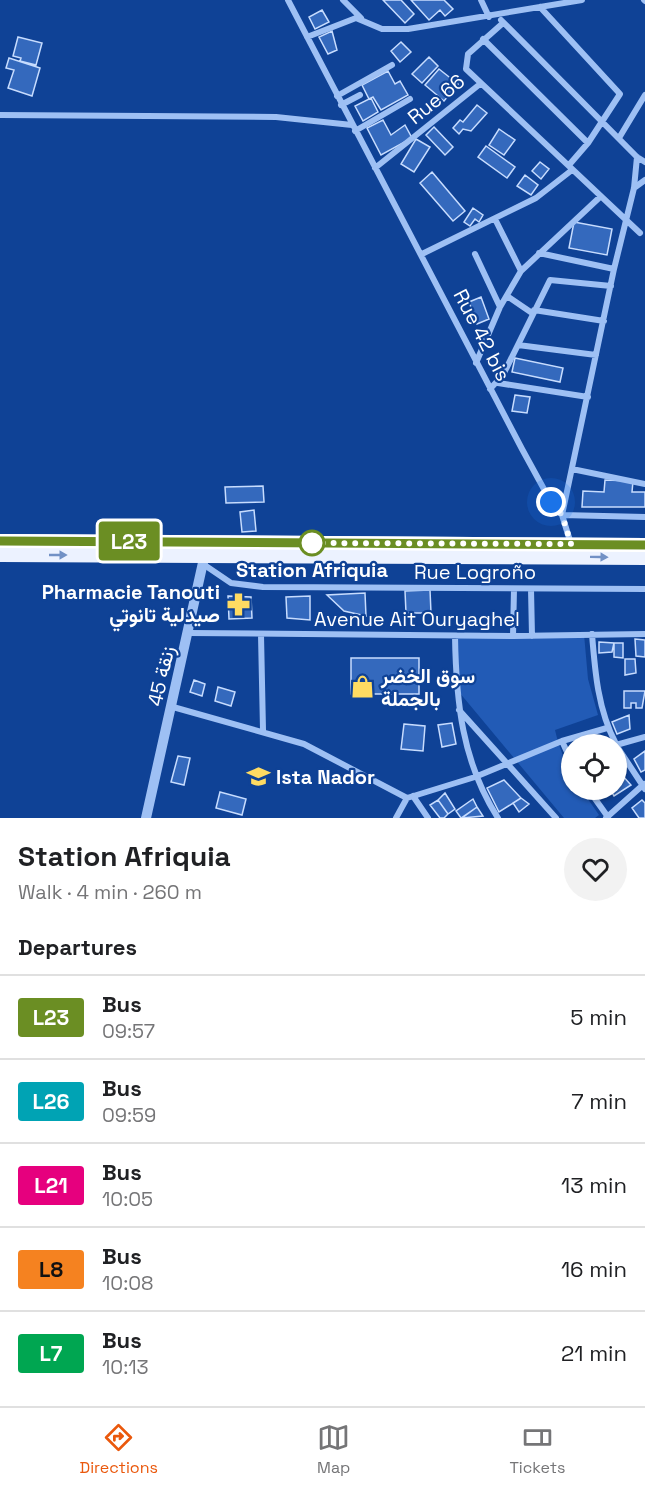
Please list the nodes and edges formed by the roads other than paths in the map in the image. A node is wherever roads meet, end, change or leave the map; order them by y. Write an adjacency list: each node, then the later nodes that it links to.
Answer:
1 (288, 0): 10 (street, Rue 42 bis)
2 (343, 0): 8 (street)
3 (481, 0): 7 (street)
4 (582, 0): 5 (street)
5 (540, 7): 6 (street); 20 (street)
6 (497, 16): 7 (street); 9 (street)
7 (489, 17): 8 (street)
8 (362, 19): 10 (street)
9 (503, 23): 11 (street, Rue 66); 20 (street)
10 (307, 37): 16 (street, Rue 42 bis)
11 (483, 39): 13 (street, Rue 66); 23 (street)
12 (392, 65): 16 (street)
13 (480, 84): 26 (street); 27 (street, Rue 66)
14 (360, 95): 18 (street)
15 (645, 95): 22 (street)
16 (338, 96): 18 (street, Rue 42 bis)
17 (410, 99): 21 (street)
18 (341, 105): 21 (street, Rue 42 bis)
19 (0, 115): 21 (street)
20 (602, 123): 22 (street); 23 (street)
21 (353, 128): 27 (street, Rue 42 bis)
22 (619, 138): 24 (street)
23 (588, 143): 26 (street)
24 (637, 158): 25 (street); 29 (street)
25 (645, 162)
26 (571, 167): 30 (street); 31 (street)
27 (375, 168): 35 (street, Rue 42 bis)
28 (645, 180): 29 (street)
29 (634, 188): 32 (street)
30 (600, 197): 32 (street); 34 (street)
31 (495, 219): 35 (street); 38 (street)
32 (626, 220): 33 (street); 37 (street)
33 (640, 233)
34 (540, 253): 37 (street); 38 (street)
35 (422, 254): 46 (street, Rue 42 bis)
36 (476, 254): 41 (street)
37 (615, 268): 39 (street)
38 (521, 271): 40 (street)
39 (611, 286): 42 (street); 43 (street)
40 (507, 296): 41 (street); 42 (street)
41 (500, 307): 46 (street)
42 (533, 312): 43 (street); 44 (street)
43 (604, 321): 45 (street)
44 (518, 345): 45 (street); 47 (street)
45 (597, 355): 49 (street)
46 (476, 363): 48 (street, Rue 42 bis)
47 (498, 382): 48 (street); 49 (street)
48 (490, 389): 52 (street, Rue 42 bis)
49 (588, 397): 50 (street)
50 (572, 469): 51 (street); 52 (street)
51 (645, 484)
52 (562, 515): 53 (street); 56 (street, Rue 42 bis)
53 (645, 517)
54 (0, 541): 57 (main road)
55 (645, 545): 56 (main road)
56 (570, 550): 57 (main road); 59 (main road, one-way to 59)
57 (205, 554): 58 (main road, one-way to 57); 60 (street, Rue Logroño); 63 (street, زنقة 45)
58 (0, 555)
59 (645, 558)
60 (514, 589): 61 (street, Rue Logroño); 68 (street)
61 (531, 589): 62 (street, Rue Logroño); 69 (street)
62 (645, 589)
63 (189, 633): 66 (street, Avenue Ait Ouryaghel); 70 (street, زنقة 45)
64 (592, 634): 65 (street, Avenue Ait Ouryaghel); 69 (street, Avenue Ait Ouryaghel); 72 (street)
65 (645, 634)
66 (261, 635): 67 (street, Avenue Ait Ouryaghel); 73 (street)
67 (454, 636): 68 (street, Avenue Ait Ouryaghel); 71 (street)
68 (513, 636): 69 (street, Avenue Ait Ouryaghel)
69 (532, 636)
70 (173, 707): 73 (street); 85 (street, زنقة 45)
71 (459, 709): 80 (street); 81 (street)
72 (607, 728): 74 (street); 75 (street)
73 (263, 730): 83 (street)
74 (586, 734)
75 (610, 734)
76 (645, 737): 78 (street)
77 (561, 741): 80 (street)
78 (627, 742)
79 (627, 761): 82 (street)
80 (508, 764): 81 (street); 89 (street)
81 (475, 777): 83 (street); 88 (street)
82 (644, 786): 90 (street)
83 (410, 797): 86 (street); 87 (street)
84 (595, 800): 90 (street)
85 (146, 818)
86 (396, 818)
87 (428, 818)
88 (498, 818)
89 (556, 818)
90 (607, 818)

